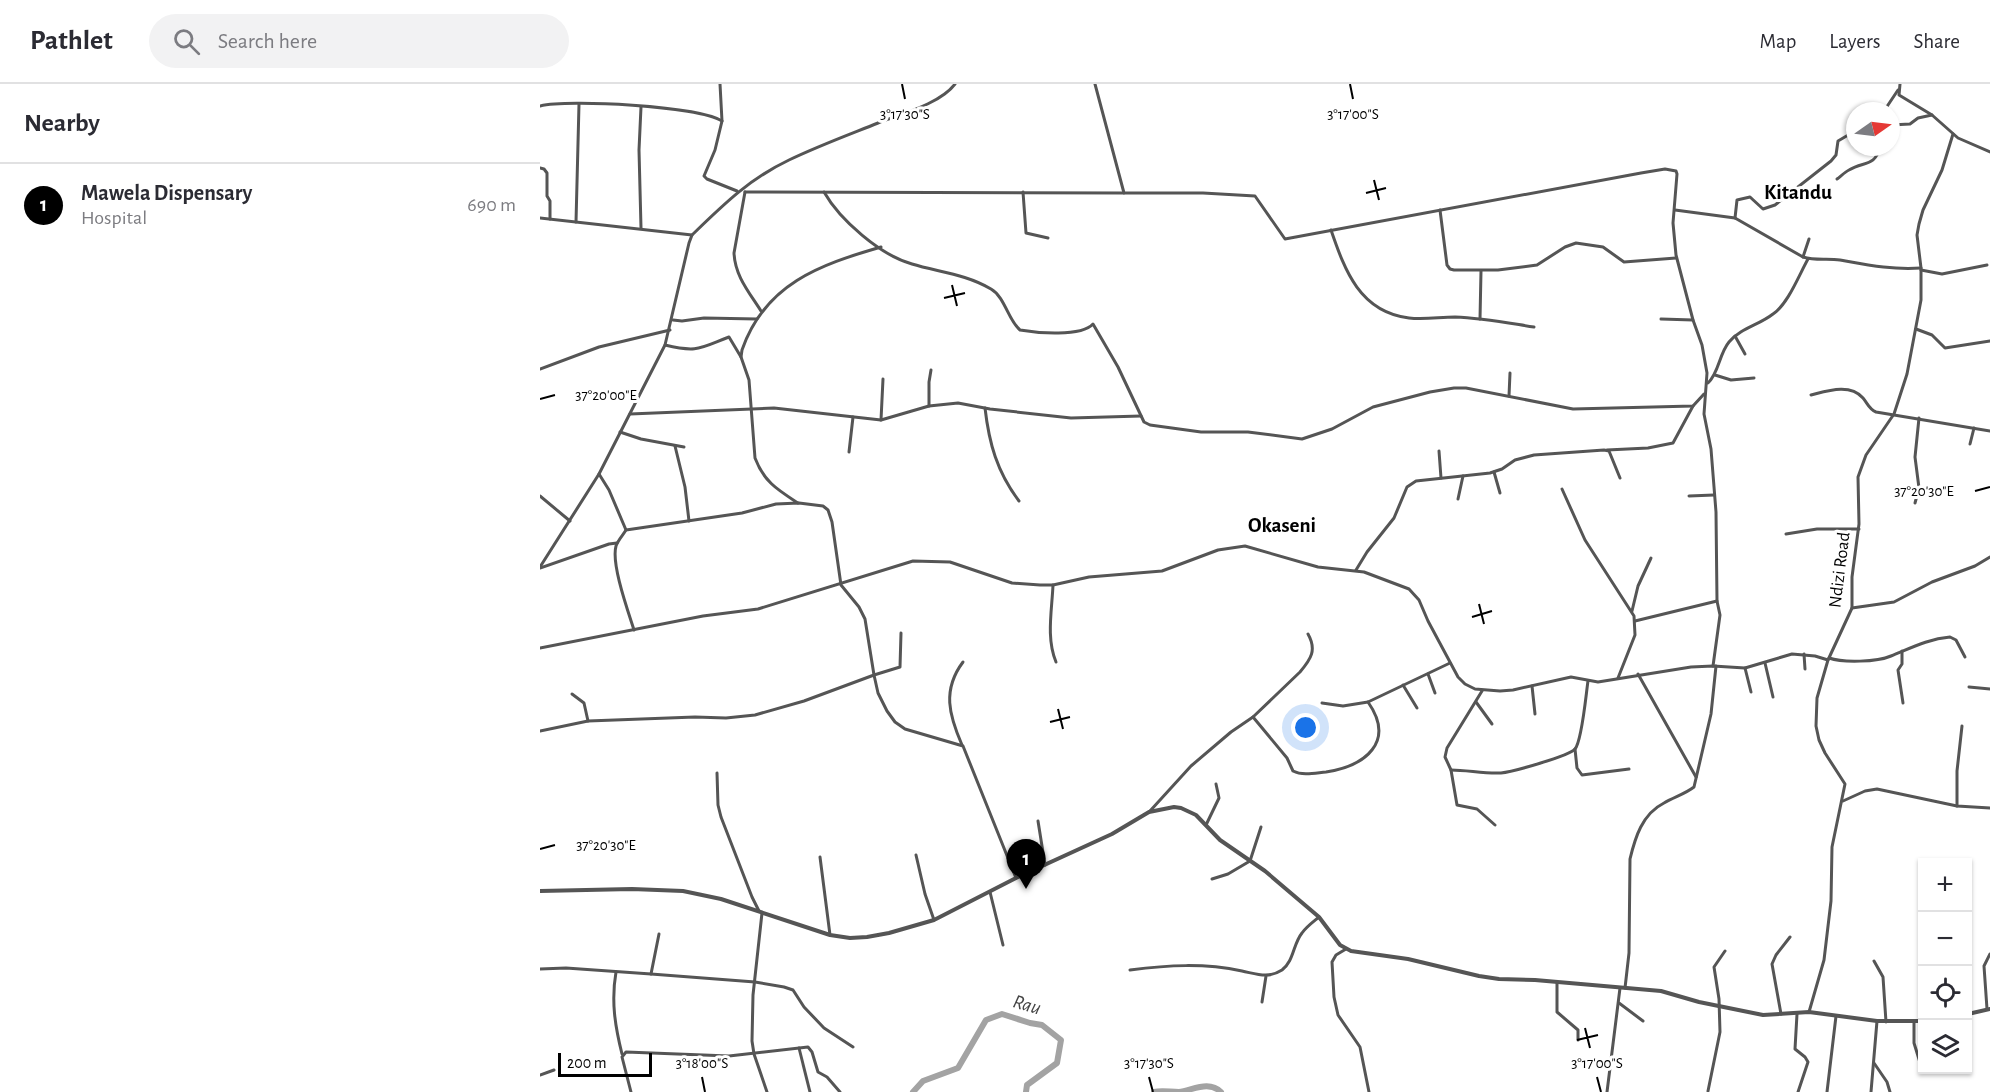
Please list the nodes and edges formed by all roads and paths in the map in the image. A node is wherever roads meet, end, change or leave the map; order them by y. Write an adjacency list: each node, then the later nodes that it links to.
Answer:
1 (720, 84): 10 (street)
2 (955, 84): 18 (street)
3 (1095, 84): 23 (street)
4 (1900, 86): 5 (street); 9 (street)
5 (1889, 102)
6 (579, 104): 7 (street); 8 (street); 29 (street)
7 (540, 106)
8 (641, 107): 10 (street); 30 (street)
9 (1932, 115): 11 (street); 12 (street)
10 (722, 121): 19 (street)
11 (1900, 125)
12 (1953, 134): 14 (street); 40 (street, Ndizi Road)
13 (1846, 136): 27 (street)
14 (1990, 152)
15 (1877, 156): 17 (street)
16 (540, 168): 28 (street)
17 (1838, 179)
18 (744, 187): 19 (street); 20 (street)
19 (737, 191): 32 (street)
20 (745, 192): 21 (street); 42 (street)
21 (824, 192): 22 (street); 35 (street)
22 (1023, 192): 23 (street); 33 (street)
23 (1124, 193): 31 (street)
24 (1440, 210): 25 (street); 31 (street); 41 (street)
25 (1675, 210): 27 (street); 37 (street)
26 (540, 218): 28 (street)
27 (1735, 218): 36 (street)
28 (549, 219): 29 (street)
29 (576, 222): 30 (street)
30 (641, 228): 32 (street)
31 (1331, 230): 44 (street)
32 (692, 236): 46 (street)
33 (1048, 238)
34 (1809, 239): 36 (street)
35 (881, 248): 42 (street); 72 (street)
36 (1803, 257): 38 (street)
37 (1676, 258): 41 (street); 47 (street)
38 (1808, 258): 40 (street); 51 (street)
39 (1987, 265): 40 (street)
40 (1921, 269): 49 (street, Ndizi Road)
41 (1481, 271): 44 (street)
42 (761, 311): 43 (street)
43 (757, 318): 46 (street); 55 (street)
44 (1480, 319): 48 (street)
45 (1662, 319): 47 (street)
46 (672, 320): 50 (street)
47 (1693, 320): 62 (street)
48 (1534, 327)
49 (1916, 329): 52 (street); 71 (street, Ndizi Road)
50 (670, 330): 53 (street); 56 (street)
51 (1735, 336): 54 (street); 59 (street)
52 (1990, 341)
53 (665, 345): 55 (street); 70 (street)
54 (1745, 354)
55 (741, 357): 69 (street)
56 (540, 369)
57 (931, 370): 66 (street)
58 (1510, 373): 65 (street)
59 (1715, 375): 60 (street); 62 (street)
60 (1754, 378)
61 (883, 380): 75 (street)
62 (1707, 384): 63 (street)
63 (1705, 392): 67 (street); 92 (street)
64 (1810, 395): 71 (street)
65 (1509, 396): 67 (street); 72 (street)
66 (929, 406): 68 (street); 75 (street)
67 (1693, 406): 82 (street)
68 (985, 408): 72 (street); 96 (street)
69 (750, 409): 70 (street); 73 (street); 97 (street)
70 (630, 414): 78 (street)
71 (1894, 414): 74 (street); 101 (street, Ndizi Road)
72 (1141, 416)
73 (853, 417): 75 (street); 84 (street)
74 (1919, 418): 76 (street); 98 (street)
75 (881, 420)
76 (1974, 428): 77 (street); 79 (street)
77 (1990, 431)
78 (620, 432): 80 (street); 86 (street)
79 (1970, 444)
80 (675, 446): 81 (street); 100 (street)
81 (684, 447)
82 (1606, 450): 85 (street); 89 (street)
83 (1439, 451): 88 (street)
84 (849, 452)
85 (1494, 472): 87 (street); 91 (street)
86 (599, 474): 99 (street); 102 (street)
87 (1463, 476): 88 (street); 95 (street)
88 (1441, 478): 108 (street)
89 (1620, 478)
90 (1562, 489): 113 (street)
91 (1500, 492)
92 (1714, 495): 94 (street); 111 (street)
93 (540, 496): 99 (street)
94 (1689, 496)
95 (1458, 499)
96 (1019, 501)
97 (799, 503): 100 (street); 109 (street)
98 (1915, 503)
99 (570, 521): 107 (street)
100 (689, 521): 102 (street)
101 (1859, 529): 103 (street); 112 (street, Ndizi Road)
102 (626, 530): 104 (street)
103 (1786, 534)
104 (617, 543): 107 (street); 115 (street)
105 (1990, 557): 112 (street)
106 (1651, 558): 113 (street)
107 (540, 568)
108 (1356, 570): 110 (street); 125 (street)
109 (841, 585): 110 (street); 115 (street); 132 (street)
110 (1053, 585): 124 (street)
111 (1717, 601): 114 (street); 127 (street)
112 (1852, 608): 122 (street, Ndizi Road)
113 (1632, 610): 114 (street)
114 (1635, 621): 133 (street)
115 (633, 630): 118 (street)
116 (901, 633): 132 (street)
117 (1308, 634): 150 (street)
118 (540, 648)
119 (1902, 651): 121 (street); 122 (street); 147 (street)
120 (1804, 654): 122 (street); 126 (street); 129 (street)
121 (1965, 657)
122 (1829, 659): 162 (street, Ndizi Road)
123 (963, 662): 155 (street)
124 (1056, 662)
125 (1450, 663): 130 (street); 139 (street)
126 (1764, 663): 128 (street); 143 (street)
127 (1714, 666): 128 (street); 131 (street); 160 (street)
128 (1745, 668): 140 (street)
129 (1805, 669)
130 (1428, 674): 135 (street); 141 (street)
131 (1638, 674): 133 (street); 160 (street)
132 (874, 675): 151 (street); 155 (street)
133 (1618, 678): 134 (street)
134 (1588, 681): 136 (street); 156 (street)
135 (1404, 685): 144 (street); 148 (street)
136 (1532, 686): 139 (street); 149 (street)
137 (1969, 687): 138 (street)
138 (1990, 689)
139 (1482, 691): 145 (street)
140 (1751, 692)
141 (1435, 693)
142 (572, 694): 151 (street)
143 (1773, 697)
144 (1368, 702): 146 (street); 150 (street)
145 (1476, 702): 152 (street); 158 (street)
146 (1322, 703)
147 (1903, 703)
148 (1417, 708)
149 (1535, 714)
150 (1252, 717): 165 (street)
151 (588, 721): 154 (street)
152 (1492, 724)
153 (1962, 726): 163 (street)
154 (540, 731)
155 (963, 746): 174 (street)
156 (1575, 749): 157 (street); 158 (street)
157 (1629, 769)
158 (1451, 770): 168 (street)
159 (717, 773): 178 (street)
160 (1697, 779): 196 (street)
161 (1216, 784): 167 (street)
162 (1843, 801): 163 (street); 201 (street, Ndizi Road)
163 (1957, 806): 164 (street)
164 (1990, 808)
165 (1149, 812): 167 (street); 173 (street)
166 (1038, 821): 173 (street)
167 (1206, 825): 172 (street)
168 (1495, 825)
169 (1261, 827): 172 (street)
170 (916, 855): 180 (street)
171 (820, 857): 182 (street)
172 (1250, 861): 175 (street); 179 (street)
173 (1045, 865): 174 (street)
174 (1016, 878): 177 (street)
175 (1212, 879)
176 (540, 891): 178 (street)
177 (990, 892): 180 (street); 184 (street)
178 (761, 913): 182 (street); 194 (street)
179 (1319, 917): 185 (street); 193 (street)
180 (934, 920): 182 (street)
181 (659, 934): 192 (street)
182 (830, 935)
183 (1790, 937): 203 (street)
184 (1003, 945)
185 (1346, 949): 195 (street); 225 (street)
186 (1725, 951): 199 (street)
187 (1990, 954): 200 (street)
188 (1874, 961): 208 (street)
189 (540, 969): 191 (street)
190 (1130, 970): 193 (street)
191 (616, 972): 192 (street); 214 (street)
192 (651, 974): 194 (street)
193 (1266, 976): 197 (street)
194 (755, 982): 212 (street); 215 (street)
195 (1557, 982): 196 (street); 211 (street)
196 (1622, 988): 198 (street); 199 (street)
197 (1262, 1002)
198 (1619, 1003): 206 (street); 226 (street)
199 (1720, 1006): 203 (street); 220 (street)
200 (1989, 1009): 202 (street)
201 (1809, 1012): 204 (street); 205 (street)
202 (1972, 1013)
203 (1780, 1014): 204 (street)
204 (1797, 1014): 227 (street)
205 (1836, 1016): 207 (street); 228 (street)
206 (1643, 1021)
207 (1877, 1021): 208 (street); 217 (street)
208 (1886, 1022): 209 (street)
209 (1914, 1022): 210 (street); 216 (street)
210 (1918, 1022)
211 (1578, 1040)
212 (853, 1047)
213 (798, 1048): 215 (street); 223 (street); 224 (street)
214 (622, 1054): 215 (street); 221 (street)
215 (754, 1054): 222 (street)
216 (1918, 1055)
217 (1874, 1063): 229 (street); 230 (street)
218 (554, 1070): 219 (street)
219 (540, 1075)
220 (1708, 1091)
221 (631, 1092)
222 (767, 1092)
223 (810, 1092)
224 (840, 1092)
225 (1369, 1092)
226 (1606, 1092)
227 (1798, 1092)
228 (1827, 1092)
229 (1870, 1092)
230 (1890, 1092)

